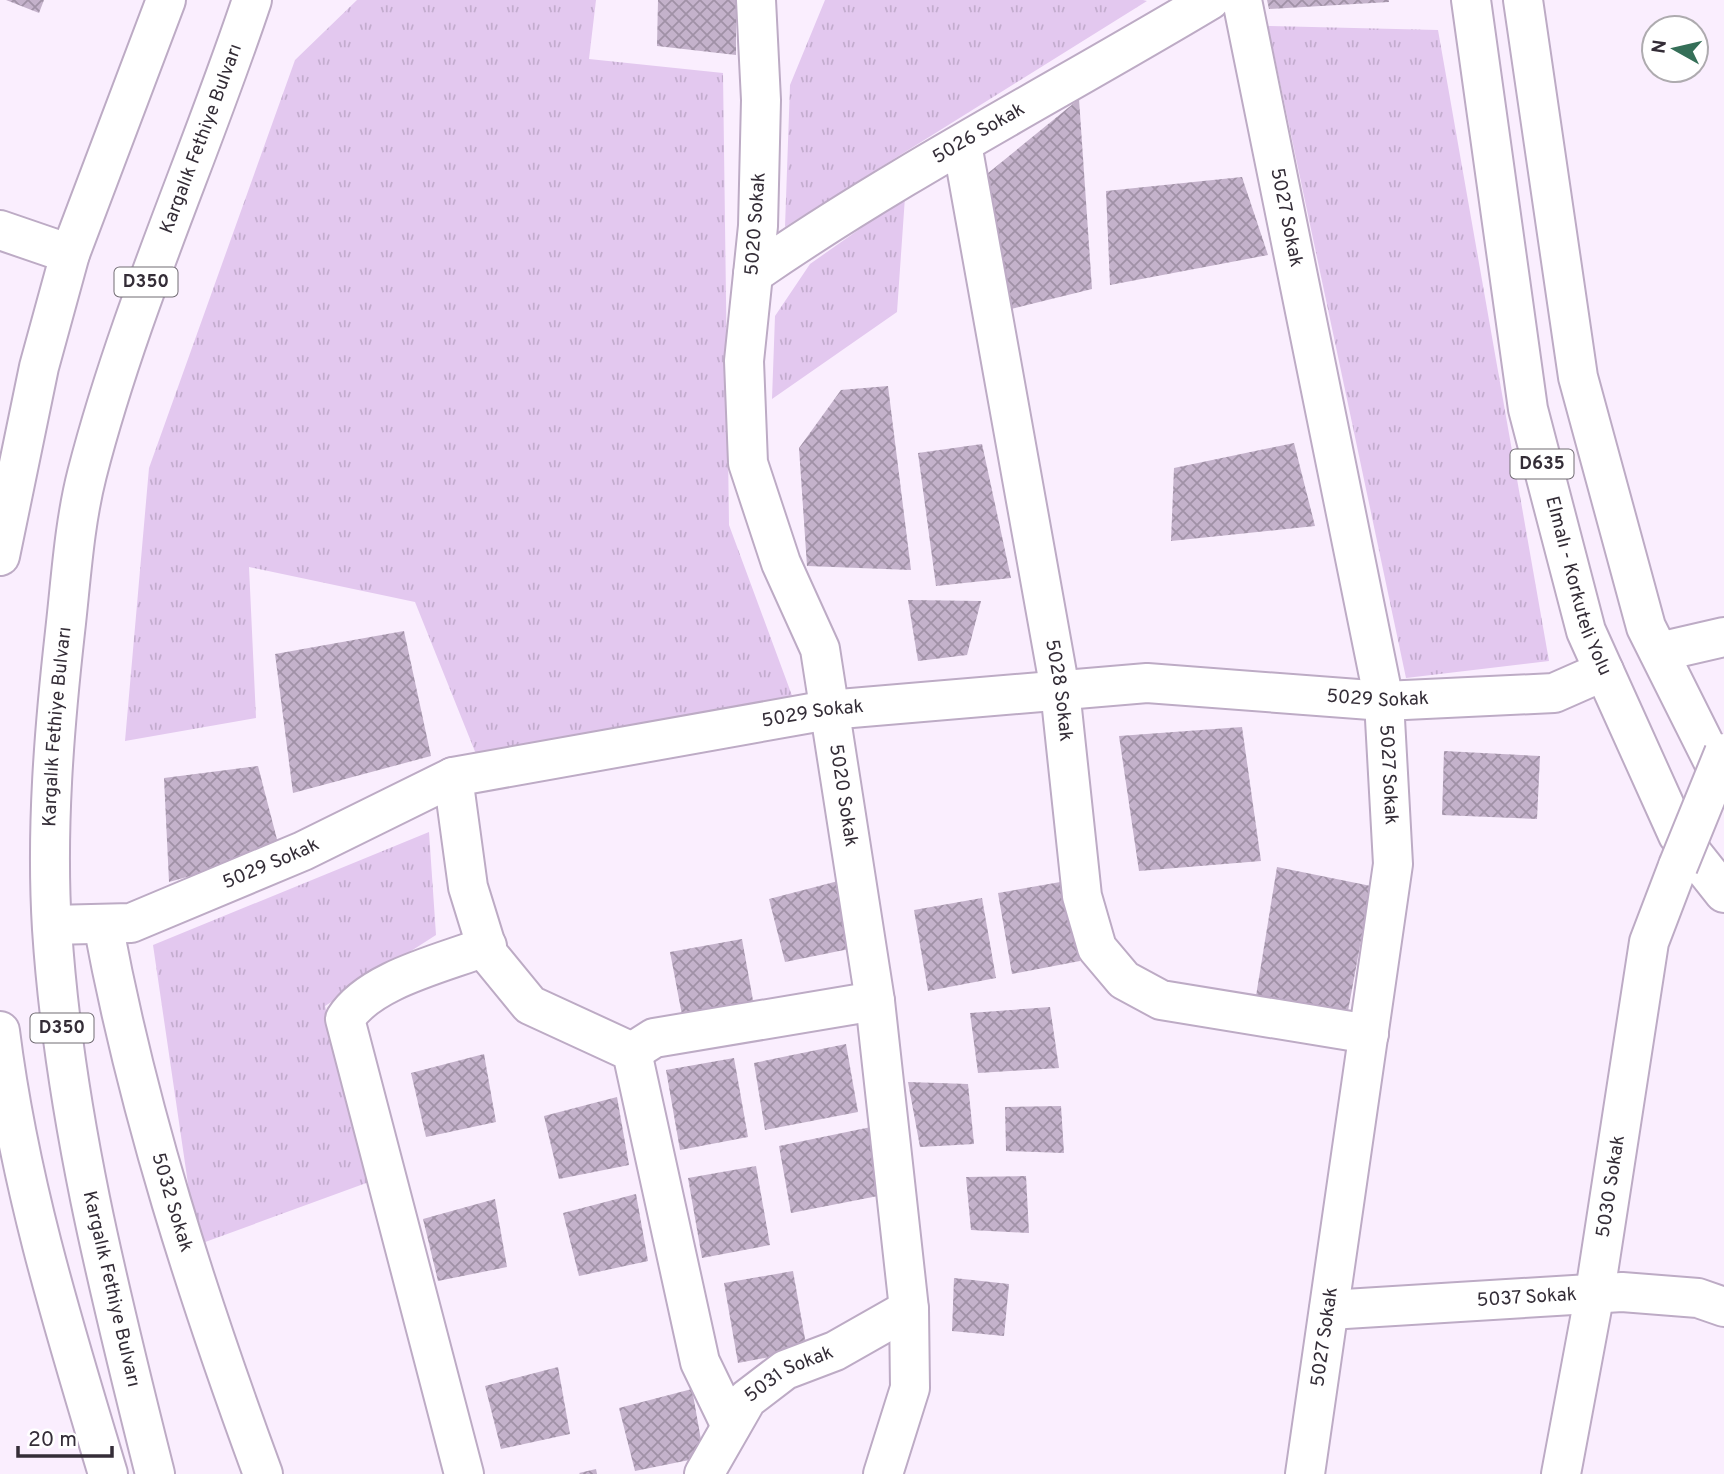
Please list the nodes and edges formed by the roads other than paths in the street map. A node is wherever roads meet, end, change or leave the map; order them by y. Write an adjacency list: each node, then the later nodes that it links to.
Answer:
1 (166, 0): 10 (main road)
2 (252, 0): 24 (main road, Kargalık Fethiye Bulvarı / D350)
3 (756, 0): 11 (main road, 5020 Sokak)
4 (1210, 0): 8 (main road, 5026 Sokak)
5 (1242, 0): 17 (main road, 5027 Sokak)
6 (1471, 0): 15 (main road, Elmalı - Korkuteli Yolu / D635)
7 (1523, 0): 14 (main road, D635)
8 (962, 144): 11 (main road, 5026 Sokak); 16 (main road, 5028 Sokak)
9 (0, 230): 10 (main road)
10 (70, 254): 12 (main road)
11 (753, 274): 18 (main road, 5020 Sokak)
12 (0, 556)
13 (1724, 637): 14 (main road)
14 (1658, 652): 21 (main road, D635)
15 (1604, 671): 17 (main road, 5029 Sokak); 22 (main road, Elmalı - Korkuteli Yolu / D635)
16 (1060, 690): 17 (main road, 5029 Sokak); 18 (main road, 5029 Sokak); 28 (main road, 5028 Sokak)
17 (1384, 701): 28 (main road, 5027 Sokak)
18 (828, 710): 20 (main road, 5029 Sokak); 26 (main road, 5020 Sokak)
19 (1724, 753): 30 (main road, 5030 Sokak, bridge)
20 (453, 777): 23 (main road, 5029 Sokak); 25 (main road)
21 (1724, 783)
22 (1724, 892)
23 (103, 924): 24 (main road, 5029 Sokak); 37 (main road, 5032 Sokak)
24 (52, 925): 36 (main road, Kargalık Fethiye Bulvarı / D350)
25 (487, 946): 29 (main road); 38 (main road)
26 (875, 1001): 29 (main road); 32 (main road, 5020 Sokak)
27 (0, 1031): 35 (main road, D350)
28 (1368, 1034): 33 (main road, 5027 Sokak)
29 (632, 1052): 34 (main road)
30 (1595, 1292): 31 (main road, 5037 Sokak); 33 (main road, 5037 Sokak); 42 (main road, 5030 Sokak)
31 (1724, 1307)
32 (909, 1309): 34 (main road, 5031 Sokak); 40 (main road, 5020 Sokak)
33 (1329, 1310): 41 (main road, 5027 Sokak)
34 (731, 1426): 39 (main road, 5031 Sokak)
35 (107, 1474)
36 (155, 1474)
37 (263, 1474)
38 (464, 1474)
39 (704, 1474)
40 (883, 1474)
41 (1305, 1474)
42 (1561, 1474)

